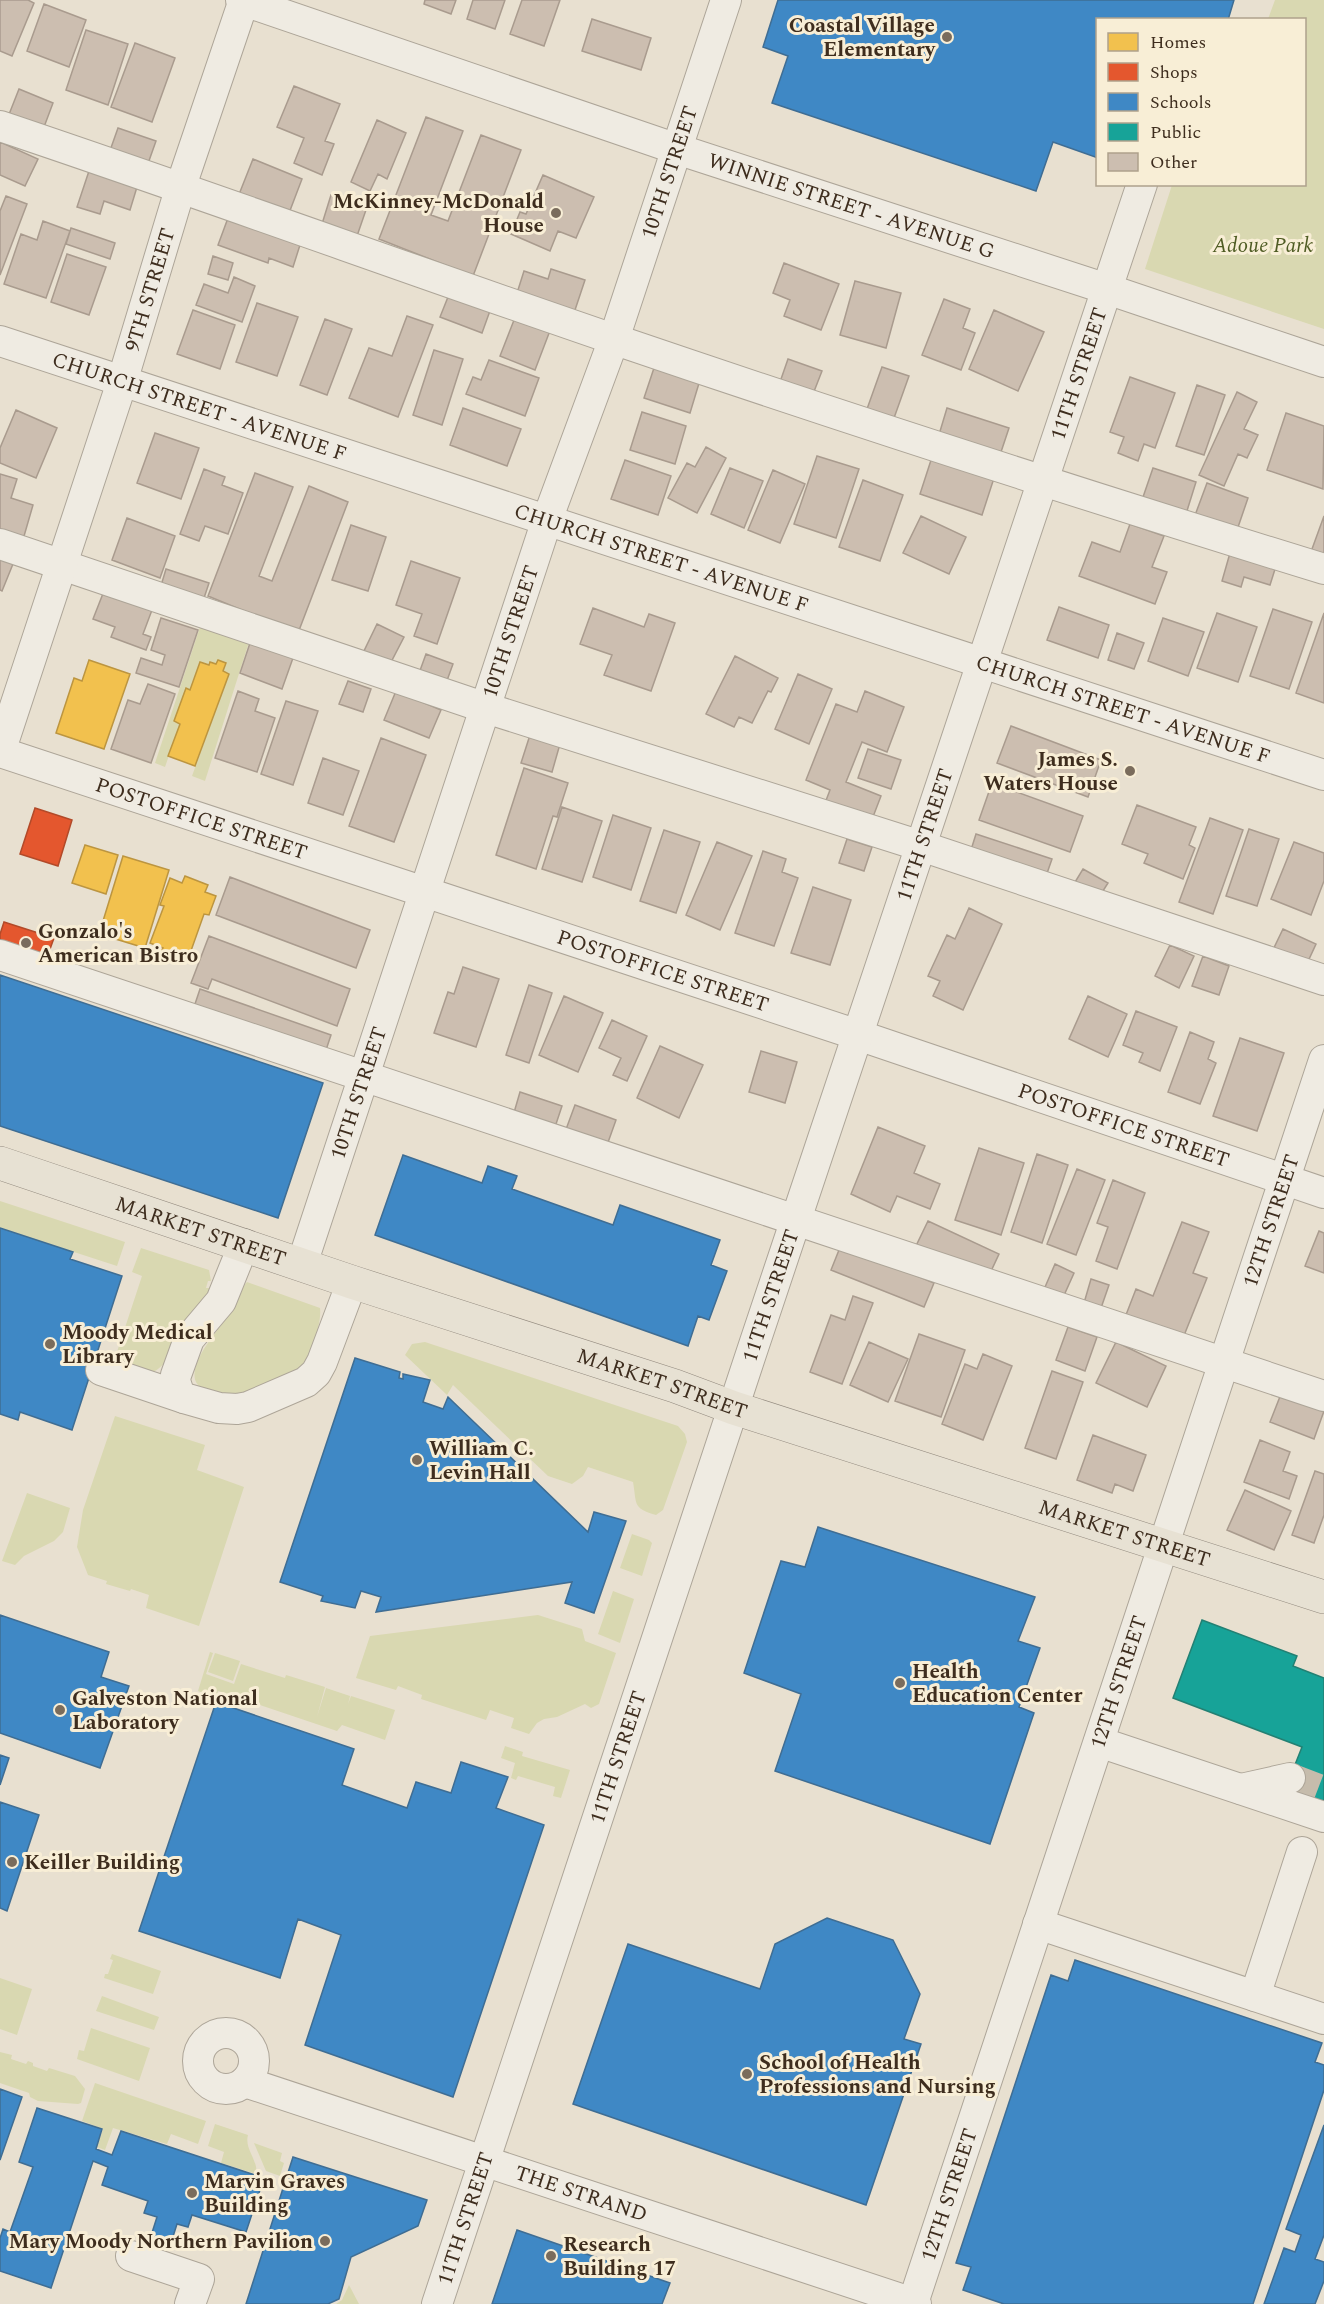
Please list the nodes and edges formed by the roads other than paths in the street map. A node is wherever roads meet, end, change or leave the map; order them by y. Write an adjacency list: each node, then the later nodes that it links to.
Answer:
1 (243, 0): 4 (street, WINNIE STREET - AVENUE G); 5 (street, 9TH STREET)
2 (726, 0): 4 (street, 10TH STREET)
3 (0, 126): 5 (street)
4 (677, 149): 7 (street, WINNIE STREET - AVENUE G); 8 (street, 10TH STREET)
5 (181, 186): 8 (street); 11 (street, 9TH STREET)
6 (1141, 186): 7 (street, 11TH STREET)
7 (1107, 289): 10 (street, WINNIE STREET - AVENUE G); 12 (street, 11TH STREET)
8 (614, 339): 12 (street); 13 (street, 10TH STREET)
9 (0, 341): 11 (street, CHURCH STREET - AVENUE F)
10 (1324, 363)
11 (122, 382): 13 (street, CHURCH STREET - AVENUE F); 15 (street, 9TH STREET)
12 (1043, 482): 16 (street); 17 (street, 11TH STREET)
13 (547, 520): 17 (street, CHURCH STREET - AVENUE F); 18 (street, 10TH STREET)
14 (0, 544): 15 (street)
15 (62, 564): 18 (street); 19 (street, 9TH STREET)
16 (1324, 569)
17 (982, 663): 20 (street, CHURCH STREET - AVENUE F); 21 (street, 11TH STREET)
18 (486, 708): 21 (street); 22 (street, 10TH STREET)
19 (0, 752): 22 (street, POSTOFFICE STREET)
20 (1324, 775)
21 (921, 846): 24 (street); 25 (street, 11TH STREET)
22 (425, 893): 25 (street, POSTOFFICE STREET); 27 (street, 10TH STREET)
23 (0, 955): 27 (street)
24 (1324, 980)
25 (858, 1035): 29 (street, POSTOFFICE STREET); 31 (street, 11TH STREET)
26 (1324, 1060): 29 (street, 12TH STREET)
27 (365, 1076): 31 (street); 33 (street, 10TH STREET)
28 (0, 1163): 32 (main road, MARKET STREET)
29 (1284, 1179): 30 (street, POSTOFFICE STREET); 35 (street, 12TH STREET)
30 (1324, 1193)
31 (796, 1220): 35 (street); 39 (street, 11TH STREET)
32 (244, 1244): 33 (main road, MARKET STREET); 38 (street)
33 (302, 1264): 34 (main road, MARKET STREET)
34 (352, 1282): 38 (street); 39 (main road, MARKET STREET)
35 (1224, 1363): 37 (street); 40 (street, 12TH STREET)
36 (101, 1370): 38 (street)
37 (1324, 1396)
38 (184, 1398)
39 (734, 1408): 40 (main road, MARKET STREET); 51 (street, 11TH STREET)
40 (1164, 1545): 41 (main road, MARKET STREET); 42 (street, 12TH STREET)
41 (1324, 1597)
42 (1099, 1742): 44 (street); 47 (street, 12TH STREET)
43 (1290, 1778): 44 (street)
44 (1240, 1789): 45 (street)
45 (1324, 1816)
46 (1302, 1852): 48 (street)
47 (1038, 1924): 48 (street); 53 (street, 12TH STREET)
48 (1256, 1996): 49 (street)
49 (1324, 2019)
50 (245, 2082): 51 (street, THE STRAND)
51 (484, 2159): 53 (street, THE STRAND); 55 (street, 11TH STREET)
52 (131, 2256): 54 (street)
53 (914, 2303)
54 (190, 2304)
55 (437, 2304)

